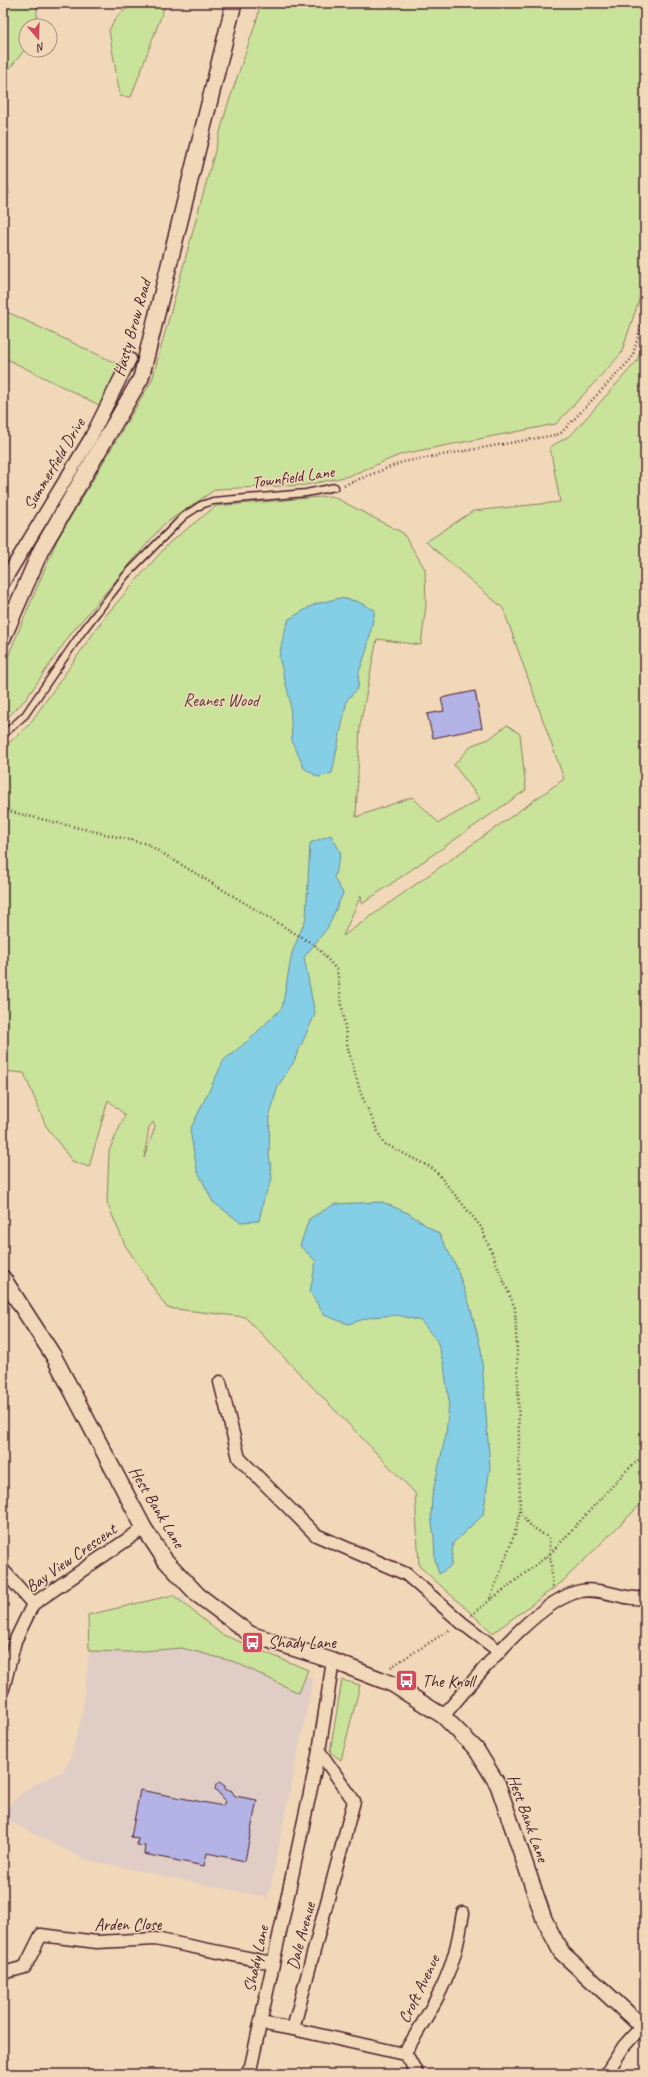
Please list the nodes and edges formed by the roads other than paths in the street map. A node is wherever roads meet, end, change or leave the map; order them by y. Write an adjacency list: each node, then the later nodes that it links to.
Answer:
1 (234, 3): 5 (street, Hasty Brow Road)
2 (130, 359): 4 (street, Summerfield Drive)
3 (335, 487): 6 (lane, Townfield Lane)
4 (3, 583)
5 (3, 638)
6 (3, 735)
7 (3, 1278): 9 (street, Hest Bank Lane)
8 (220, 1382): 13 (street)
9 (144, 1528): 12 (street, Bay View Crescent); 14 (street, Hest Bank Lane)
10 (3, 1570): 12 (street)
11 (645, 1599): 13 (street)
12 (33, 1604): 15 (street, Bay View Crescent)
13 (500, 1652): 16 (street)
14 (333, 1661): 16 (street, Hest Bank Lane); 17 (street, Shady Lane)
15 (3, 1689)
16 (443, 1716): 22 (street, Hest Bank Lane)
17 (319, 1751): 19 (street, Shady Lane); 23 (street, Dale Avenue)
18 (462, 1914): 24 (street, Croft Avenue)
19 (272, 1963): 20 (street, Arden Close); 21 (street, Shady Lane)
20 (3, 1973)
21 (260, 2023): 23 (street); 25 (street, Shady Lane)
22 (643, 2028): 27 (street)
23 (293, 2029): 24 (street)
24 (404, 2054): 26 (street)
25 (246, 2074)
26 (417, 2074)
27 (606, 2074)

